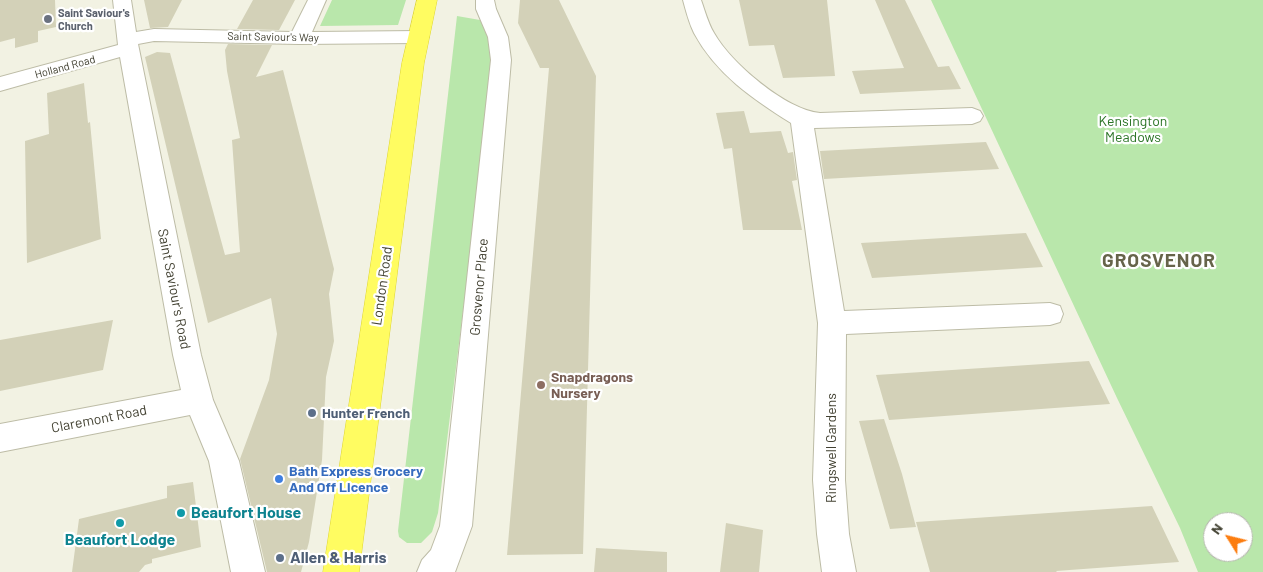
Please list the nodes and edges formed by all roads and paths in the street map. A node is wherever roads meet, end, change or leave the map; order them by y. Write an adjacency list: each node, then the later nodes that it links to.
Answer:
1 (122, 0): 8 (street, Saint Saviour's Road)
2 (317, 0): 7 (street)
3 (427, 0): 6 (highway, London Road)
4 (485, 0): 18 (street, Grosvenor Place)
5 (692, 0): 11 (street)
6 (419, 36): 7 (street, Saint Saviour's Way); 17 (highway, London Road)
7 (299, 38): 8 (street, Saint Saviour's Way)
8 (128, 44): 9 (street, Holland Road); 14 (street, Saint Saviour's Road)
9 (0, 84)
10 (972, 116): 11 (street)
11 (802, 119): 13 (street, Ringswell Gardens)
12 (1050, 314): 13 (street)
13 (832, 323): 19 (street, Ringswell Gardens)
14 (198, 400): 15 (street, Claremont Road); 16 (street, Saint Saviour's Road)
15 (0, 438)
16 (248, 572)
17 (341, 572)
18 (434, 572)
19 (840, 572)

